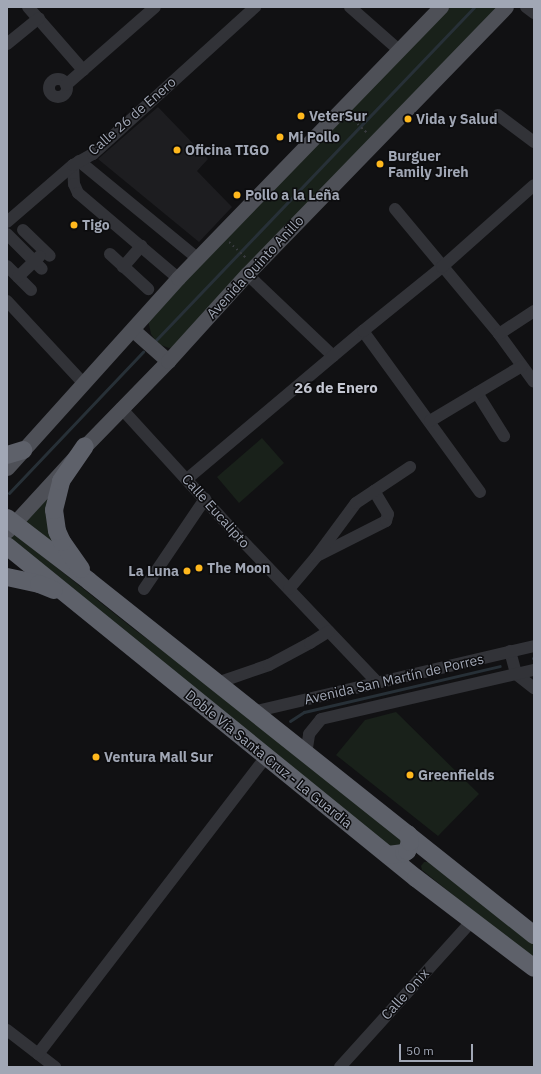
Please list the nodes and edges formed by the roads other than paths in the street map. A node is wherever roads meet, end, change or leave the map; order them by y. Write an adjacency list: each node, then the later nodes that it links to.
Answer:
1 (28, 7): 9 (street)
2 (155, 7): 12 (street)
3 (255, 7): 16 (street, Calle 26 de Enero)
4 (350, 7): 11 (street)
5 (441, 7): 11 (main road)
6 (506, 7): 29 (main road, Avenida Quinto Anillo)
7 (526, 7): 8 (street)
8 (534, 13)
9 (39, 18): 10 (street); 12 (street)
10 (7, 44)
11 (399, 50): 24 (main road)
12 (83, 70): 13 (street)
13 (66, 85)
14 (498, 115): 15 (street)
15 (534, 142)
16 (76, 163): 19 (street, Calle 26 de Enero); 22 (street); 24 (street)
17 (534, 185): 28 (street)
18 (395, 208): 28 (street)
19 (7, 222)
20 (23, 230): 25 (street)
21 (7, 234): 25 (street)
22 (141, 246): 27 (street); 31 (street)
23 (110, 254): 27 (street)
24 (198, 258): 31 (main road)
25 (38, 265): 30 (street)
26 (7, 266): 30 (street)
27 (123, 267): 32 (street)
28 (442, 267): 37 (street); 38 (street)
29 (246, 274): 39 (street); 40 (main road, Avenida Quinto Anillo)
30 (18, 277): 33 (street)
31 (178, 278): 36 (main road)
32 (148, 289)
33 (31, 290)
34 (7, 301): 43 (street)
35 (534, 311): 38 (street)
36 (133, 330): 40 (main road); 43 (main road)
37 (362, 331): 39 (street); 46 (street)
38 (499, 334): 41 (street)
39 (332, 356): 52 (street)
40 (168, 361): 45 (main road, Avenida Quinto Anillo)
41 (522, 366): 42 (street); 44 (street)
42 (534, 382)
43 (84, 384): 49 (main road)
44 (477, 393): 46 (street); 47 (street)
45 (121, 408): 48 (main road, Avenida Quinto Anillo); 52 (street, Calle Eucalipto)
46 (430, 421): 54 (street)
47 (504, 436)
48 (85, 446): 56 (main road, Avenida Quinto Anillo); 60 (highway)
49 (15, 453): 51 (main road)
50 (410, 467): 53 (street)
51 (7, 468)
52 (187, 479): 55 (street, Calle Eucalipto)
53 (374, 491): 58 (street); 58 (street)
54 (480, 492)
55 (205, 499): 61 (street); 62 (street, Calle Eucalipto)
56 (9, 524): 60 (highway, Doble Vía Santa Cruz - La Guardia)
57 (7, 546): 63 (highway, Doble Vía Santa Cruz - La Guardia)
58 (316, 557): 62 (street)
59 (7, 578): 63 (highway)
60 (89, 581): 70 (highway, Doble Vía Santa Cruz - La Guardia)
61 (144, 588)
62 (289, 590): 64 (street, Calle Eucalipto)
63 (67, 594): 74 (highway, Doble Vía Santa Cruz - La Guardia)
64 (328, 631): 69 (street, Calle Eucalipto); 70 (street)
65 (534, 646): 66 (street, Avenida San Martín de Porres)
66 (510, 651): 68 (street); 69 (street, Avenida San Martín de Porres)
67 (534, 670): 68 (street, Avenida San Martín de Porres)
68 (516, 674): 71 (street); 73 (street, Avenida San Martín de Porres)
69 (377, 682): 72 (street, Avenida San Martín de Porres)
70 (217, 683): 72 (highway, Doble Vía Santa Cruz - La Guardia)
71 (534, 688)
72 (254, 712): 73 (highway, Doble Vía Santa Cruz - La Guardia)
73 (306, 754): 75 (highway, Doble Vía Santa Cruz - La Guardia)
74 (267, 756): 76 (highway, Doble Vía Santa Cruz - La Guardia); 83 (street)
75 (408, 834): 76 (highway); 77 (highway, Doble Vía Santa Cruz - La Guardia)
76 (388, 855): 78 (highway, Doble Vía Santa Cruz - La Guardia)
77 (441, 861): 78 (highway); 80 (highway, Doble Vía Santa Cruz - La Guardia)
78 (416, 878): 79 (highway, Doble Vía Santa Cruz - La Guardia)
79 (471, 922): 81 (highway, Doble Vía Santa Cruz - La Guardia); 85 (street, Calle Onix)
80 (534, 934)
81 (534, 968)
82 (7, 1030): 83 (street)
83 (38, 1054): 84 (street)
84 (54, 1067)
85 (340, 1067)

